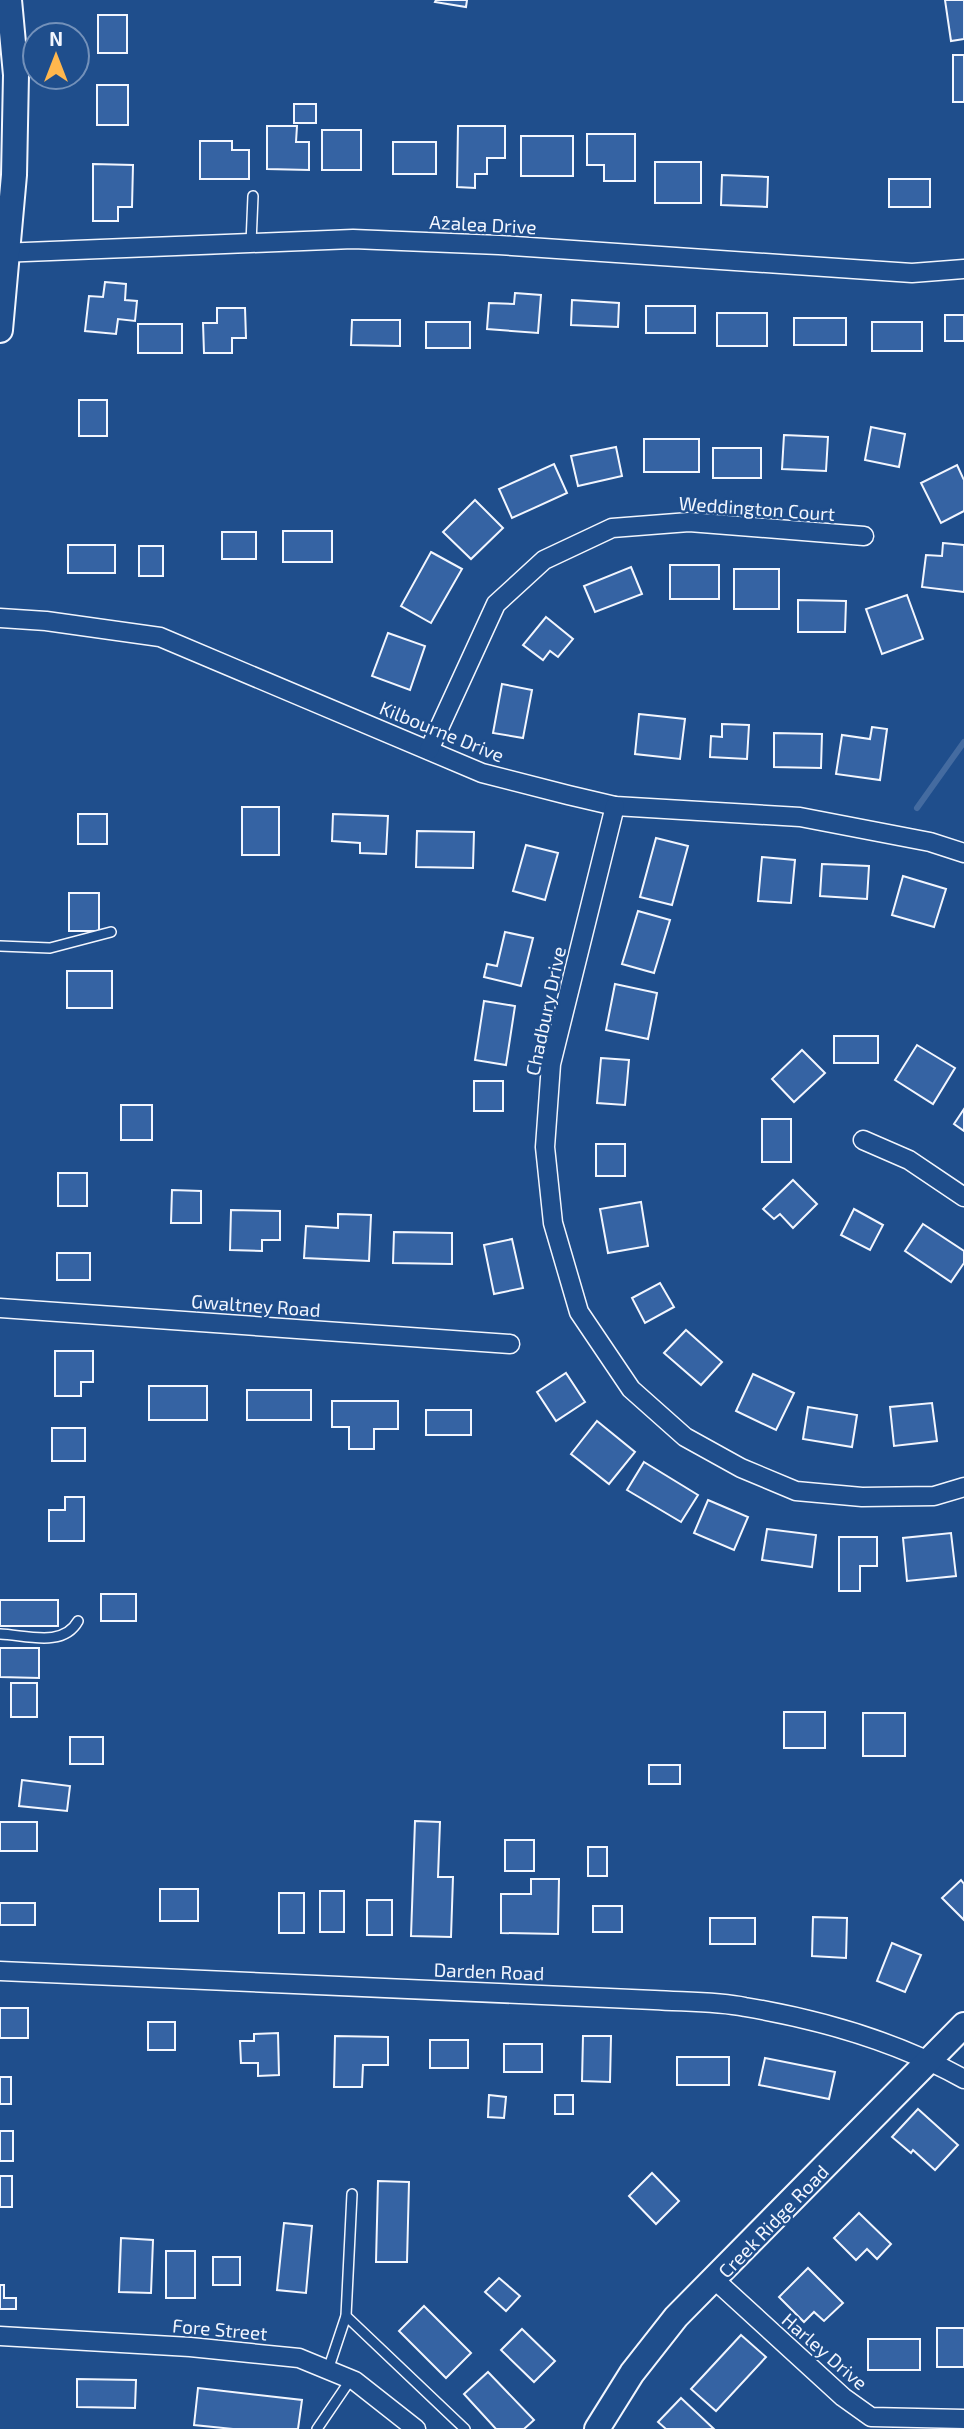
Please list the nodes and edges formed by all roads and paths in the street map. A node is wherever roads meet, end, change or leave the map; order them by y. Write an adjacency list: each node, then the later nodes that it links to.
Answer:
1 (9, 0): 4 (main road)
2 (253, 196): 3 (lane)
3 (251, 243): 4 (street, Azalea Drive); 5 (street, Azalea Drive)
4 (3, 252): 6 (main road)
5 (964, 269)
6 (0, 330)
7 (864, 536): 9 (street, Weddington Court)
8 (0, 618): 9 (street, Kilbourne Drive)
9 (429, 750): 10 (street, Kilbourne Drive)
10 (615, 806): 11 (street, Kilbourne Drive); 18 (street, Chadbury Drive)
11 (964, 853)
12 (111, 932): 13 (lane)
13 (0, 946)
14 (863, 1140): 15 (street)
15 (964, 1197)
16 (0, 1308): 17 (street, Gwaltney Road)
17 (510, 1344)
18 (964, 1487)
19 (78, 1621): 20 (lane)
20 (0, 1634)
21 (0, 1971): 23 (street, Darden Road)
22 (964, 2025): 23 (main road, Creek Ridge Road)
23 (929, 2059): 24 (street, Darden Road); 26 (main road, Creek Ridge Road)
24 (964, 2079)
25 (352, 2194): 27 (lane)
26 (715, 2280): 31 (street, Harley Drive); 35 (main road, Creek Ridge Road)
27 (346, 2316): 29 (lane); 34 (lane)
28 (0, 2336): 29 (street, Fore Street)
29 (328, 2370): 30 (street, Fore Street)
30 (351, 2379): 32 (lane); 33 (street, Fore Street)
31 (964, 2419)
32 (317, 2429)
33 (416, 2429)
34 (465, 2429)
35 (597, 2429)

